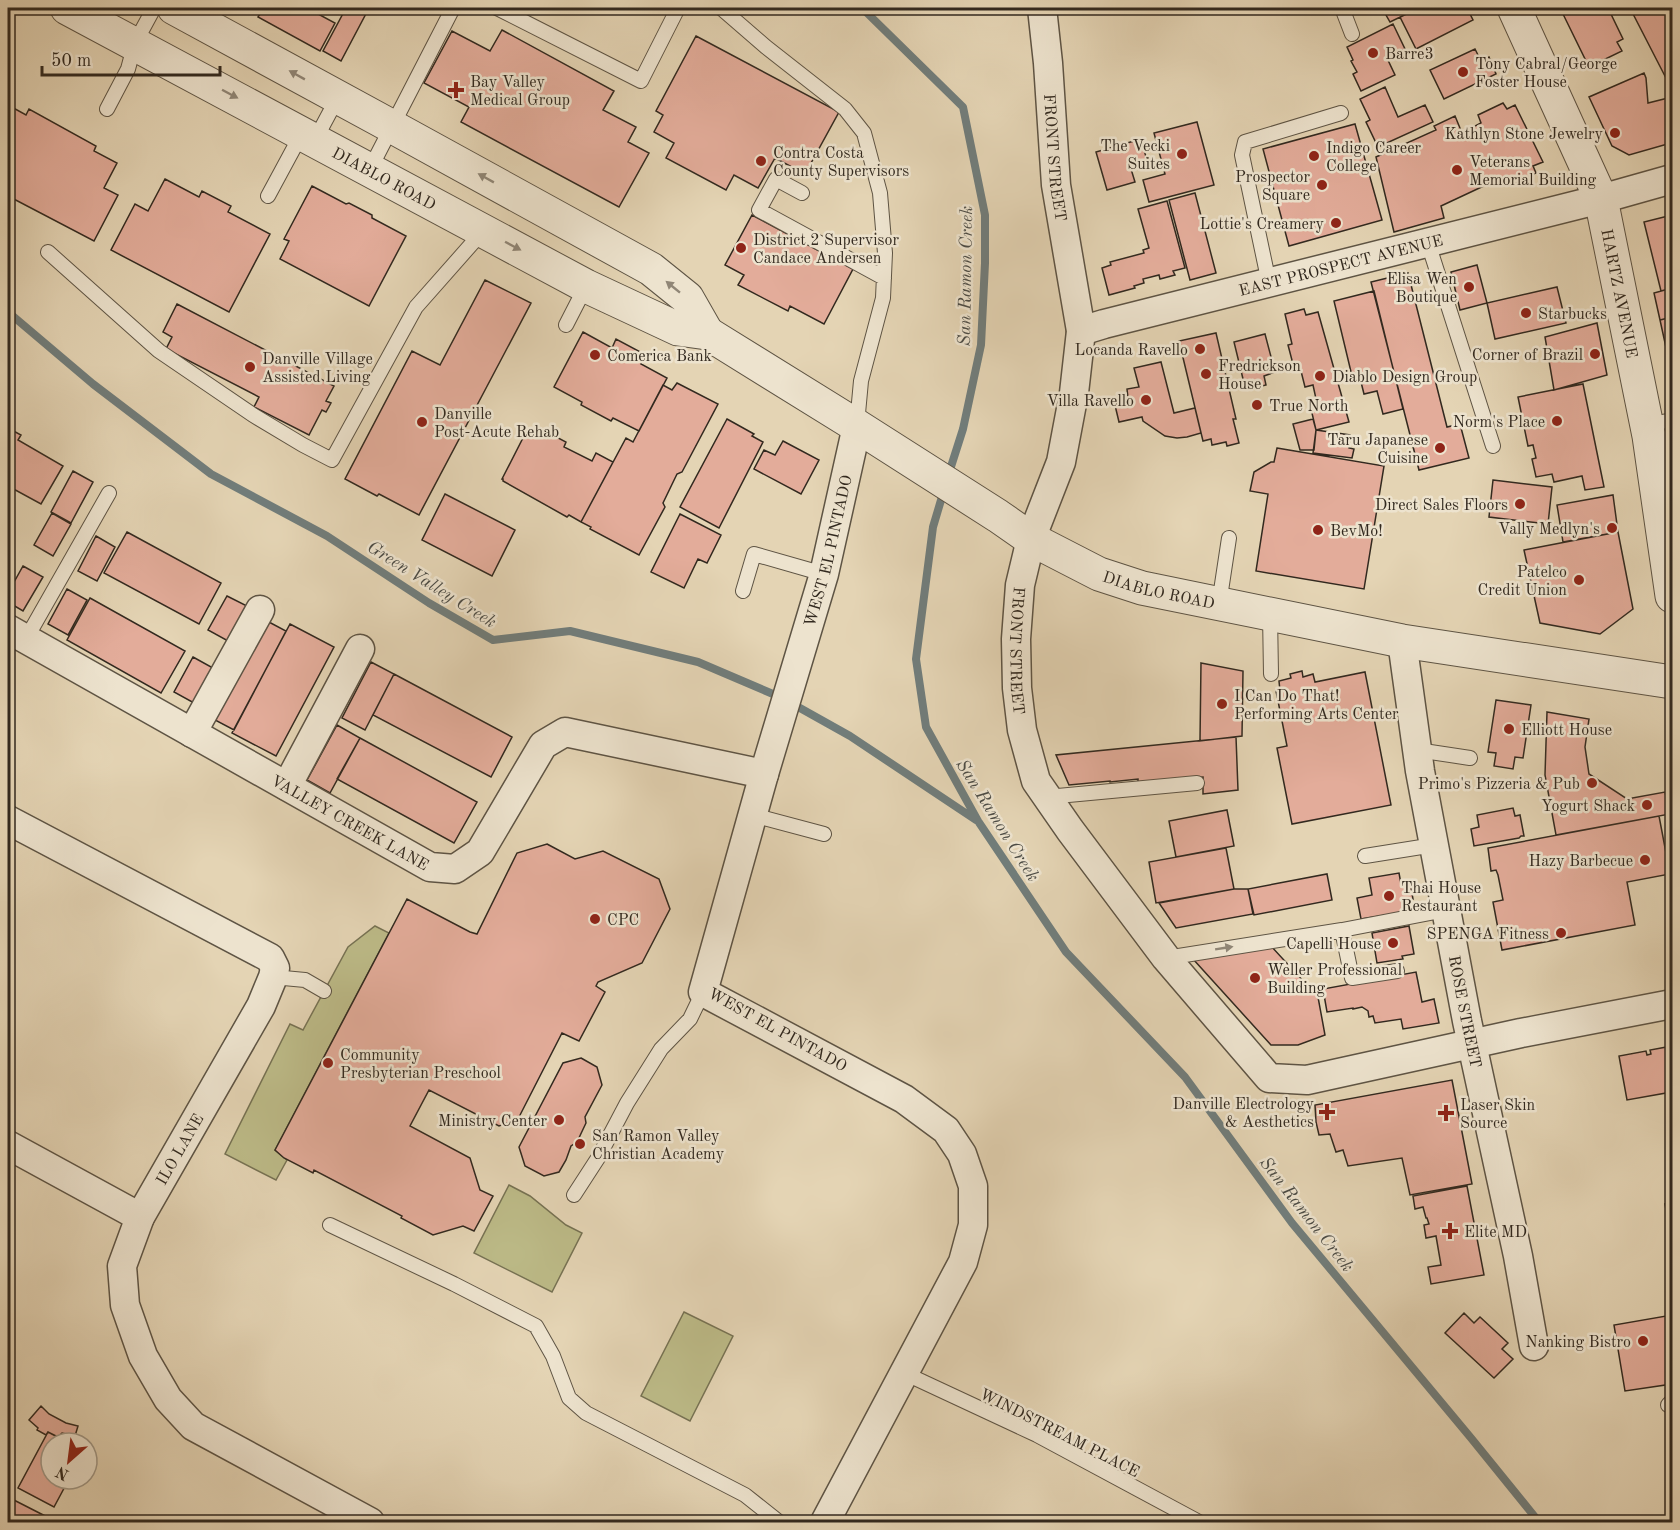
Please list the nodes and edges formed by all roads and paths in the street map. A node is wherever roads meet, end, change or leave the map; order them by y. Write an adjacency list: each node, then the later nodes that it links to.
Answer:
1 (67, 8): 12 (street, DIABLO ROAD)
2 (154, 8): 12 (lane)
3 (174, 8): 13 (street, DIABLO ROAD, one-way to 3)
4 (453, 8): 16 (lane)
5 (497, 8): 6 (lane)
6 (678, 8)
7 (721, 8): 26 (lane)
8 (1042, 8): 30 (street, FRONT STREET)
9 (1342, 8): 11 (lane)
10 (1514, 8): 22 (street, HARTZ AVENUE)
11 (1352, 34)
12 (135, 43): 14 (lane); 17 (street, DIABLO ROAD, one-way to 17)
13 (338, 98): 16 (street, DIABLO ROAD); 17 (lane)
14 (106, 109)
15 (1341, 114): 27 (lane)
16 (391, 126): 18 (lane); 31 (street, DIABLO ROAD, one-way to 16)
17 (308, 137): 18 (street, DIABLO ROAD); 21 (lane)
18 (370, 169): 23 (street, DIABLO ROAD)
19 (1672, 179): 22 (street, EAST PROSPECT AVENUE)
20 (802, 193): 26 (lane)
21 (268, 196)
22 (1601, 200): 24 (street, EAST PROSPECT AVENUE); 32 (street, HARTZ AVENUE)
23 (484, 231): 25 (lane); 28 (street, DIABLO ROAD, one-way to 28)
24 (1428, 243): 27 (street, EAST PROSPECT AVENUE); 34 (lane)
25 (48, 252)
26 (884, 278): 33 (lane)
27 (1269, 283): 30 (street, EAST PROSPECT AVENUE)
28 (586, 285): 29 (lane); 31 (street, DIABLO ROAD)
29 (566, 325)
30 (1081, 331): 37 (street, FRONT STREET)
31 (707, 333): 33 (street, DIABLO ROAD)
32 (1660, 422): 40 (street, HARTZ AVENUE)
33 (857, 426): 37 (street, DIABLO ROAD); 38 (street, WEST EL PINTADO)
34 (1493, 446)
35 (109, 493): 44 (lane)
36 (1229, 538): 41 (lane)
37 (1030, 539): 41 (street, DIABLO ROAD); 55 (street, FRONT STREET)
38 (824, 574): 39 (lane); 52 (street, WEST EL PINTADO)
39 (743, 591)
40 (1672, 596)
41 (1219, 604): 43 (street, DIABLO ROAD)
42 (260, 610): 49 (street)
43 (1270, 614): 45 (street, DIABLO ROAD); 47 (lane)
44 (16, 634): 49 (street, VALLEY CREEK LANE)
45 (1402, 640): 48 (street, DIABLO ROAD); 50 (street, ROSE STREET)
46 (360, 649): 54 (street)
47 (1270, 674)
48 (1672, 682)
49 (192, 733): 54 (street, VALLEY CREEK LANE)
50 (1417, 750): 51 (lane); 59 (street, ROSE STREET)
51 (1470, 758)
52 (767, 765): 54 (street, VALLEY CREEK LANE); 56 (street, WEST EL PINTADO)
53 (1197, 783): 55 (lane)
54 (287, 786)
55 (1047, 797): 63 (street, FRONT STREET)
56 (753, 815): 58 (lane); 67 (street, WEST EL PINTADO)
57 (8, 820): 65 (street)
58 (824, 834)
59 (1434, 845): 60 (lane); 61 (street, ROSE STREET)
60 (1365, 856)
61 (1446, 910): 62 (lane); 69 (street, ROSE STREET)
62 (1342, 930): 63 (lane, one-way to 62); 64 (lane)
63 (1166, 958): 69 (street, FRONT STREET)
64 (1397, 971)
65 (273, 977): 66 (lane); 72 (street, ILO LANE)
66 (324, 991)
67 (703, 992): 71 (lane); 75 (street, WEST EL PINTADO)
68 (1672, 1004): 69 (street)
69 (1472, 1043): 74 (street, ROSE STREET)
70 (8, 1145): 72 (street)
71 (574, 1195)
72 (140, 1217): 76 (street, ILO LANE)
73 (330, 1225): 77 (lane)
74 (1534, 1346)
75 (904, 1373): 78 (street, WEST EL PINTADO); 79 (lane, WINDSTREAM PLACE)
76 (370, 1522)
77 (779, 1522)
78 (825, 1522)
79 (1199, 1522)

